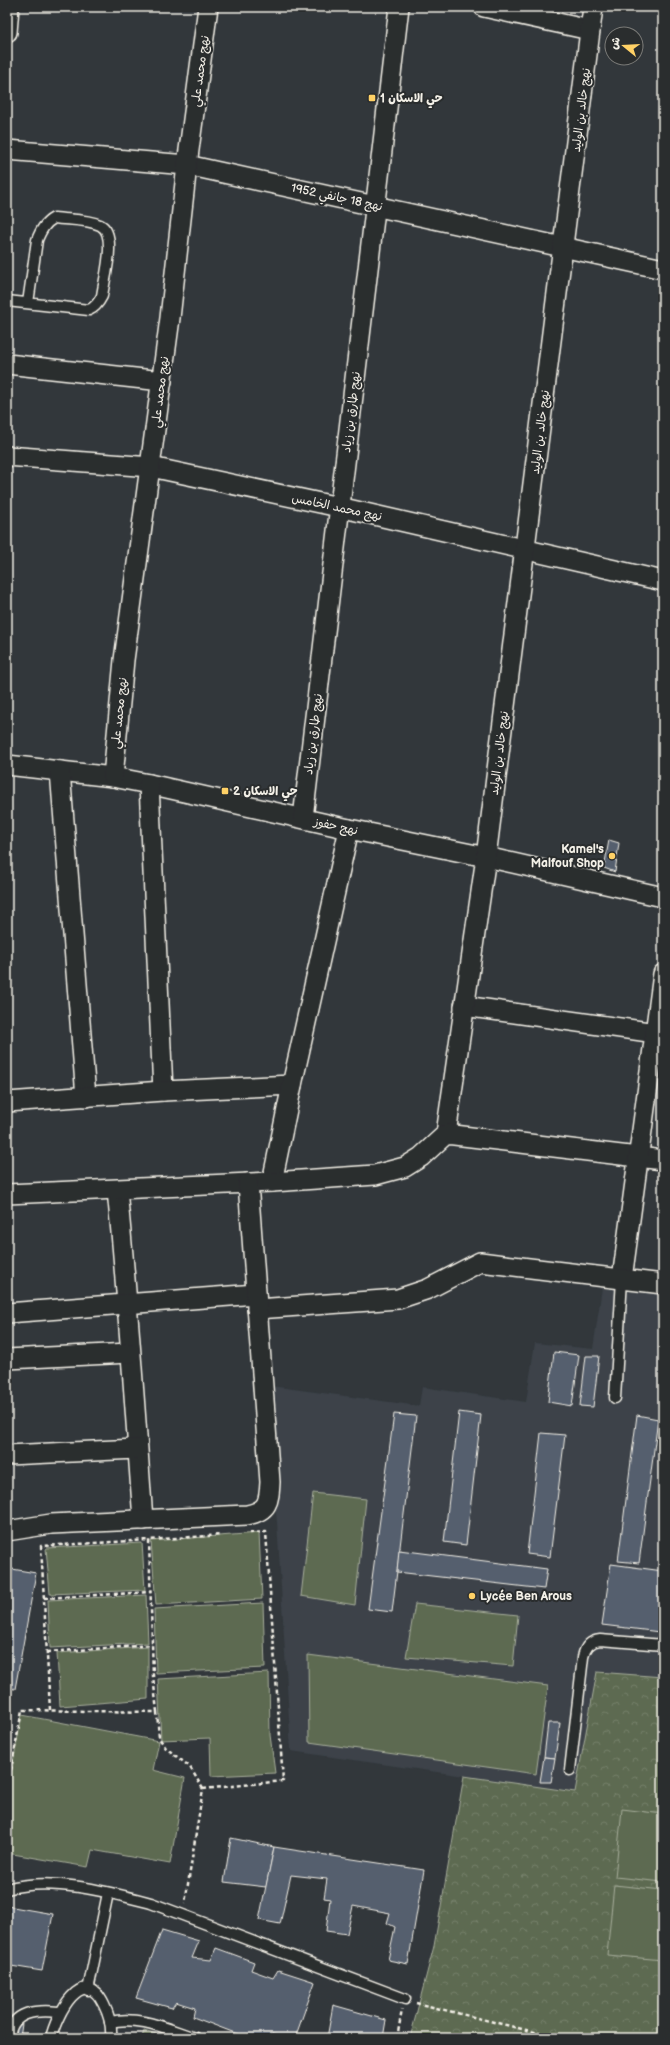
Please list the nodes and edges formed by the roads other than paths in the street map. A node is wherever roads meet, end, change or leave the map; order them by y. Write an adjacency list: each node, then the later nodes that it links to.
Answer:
1 (9, 7): 7 (street)
2 (208, 7): 9 (street, نهج محمد علي)
3 (399, 7): 10 (street, نهج طارق بن زياد)
4 (484, 7): 6 (street)
5 (594, 7): 6 (street, نهج خالد بن الوليد)
6 (590, 30): 11 (street, نهج خالد بن الوليد)
7 (7, 32)
8 (7, 150): 9 (street, نهج 18 جانفي 1952)
9 (187, 165): 10 (street, نهج 18 جانفي 1952); 16 (street, نهج محمد علي)
10 (376, 205): 11 (street, نهج 18 جانفي 1952); 19 (street, نهج طارق بن زياد)
11 (562, 246): 12 (street, نهج 18 جانفي 1952); 20 (street, نهج خالد بن الوليد)
12 (663, 269)
13 (7, 301): 14 (lane)
14 (28, 303): 14 (lane)
15 (7, 364): 16 (street)
16 (162, 381): 18 (street, نهج محمد علي)
17 (7, 456): 18 (street, نهج محمد الخامس)
18 (151, 468): 19 (street, نهج محمد الخامس); 24 (street, نهج محمد علي)
19 (339, 507): 20 (street, نهج محمد الخامس); 26 (street, نهج طارق بن زياد)
20 (526, 550): 21 (street, نهج محمد الخامس); 28 (street, نهج خالد بن الوليد)
21 (663, 582)
22 (7, 765): 23 (street, نهج حفوز)
23 (60, 771): 24 (street, نهج حفوز); 35 (street)
24 (113, 777): 25 (street, نهج حفوز)
25 (149, 784): 26 (street, نهج حفوز); 34 (street)
26 (303, 818): 27 (street, نهج حفوز)
27 (349, 829): 28 (street, نهج حفوز); 33 (street)
28 (486, 857): 29 (street, نهج حفوز); 31 (street, نهج خالد بن الوليد)
29 (663, 897)
30 (663, 974): 32 (street)
31 (464, 1006): 32 (street); 37 (street, نهج خالد بن الوليد)
32 (659, 1034): 38 (street)
33 (292, 1085): 34 (street); 40 (street)
34 (163, 1091): 35 (street)
35 (86, 1097): 36 (street)
36 (7, 1102)
37 (446, 1134): 38 (street); 40 (street)
38 (639, 1156): 39 (street); 44 (street)
39 (663, 1160)
40 (272, 1182): 41 (street)
41 (248, 1183): 42 (street); 46 (street)
42 (117, 1190): 43 (street); 47 (street)
43 (7, 1194)
44 (622, 1279): 45 (street); 46 (street); 51 (lane)
45 (663, 1284)
46 (257, 1302): 47 (street); 54 (street)
47 (128, 1304): 48 (street); 49 (street)
48 (7, 1313)
49 (130, 1353): 50 (street); 52 (street)
50 (7, 1359)
51 (615, 1398)
52 (137, 1449): 53 (street); 54 (street)
53 (7, 1454)
54 (142, 1520): 55 (street)
55 (7, 1531)
56 (663, 1645): 57 (lane)
57 (570, 1770)
58 (7, 1889): 59 (lane)
59 (108, 1893): 60 (lane); 61 (lane)
60 (88, 1990): 62 (lane); 63 (lane)
61 (405, 1999)
62 (59, 2012): 64 (lane); 65 (lane)
63 (110, 2022): 66 (lane); 67 (lane)
64 (9, 2038)
65 (51, 2038)
66 (111, 2038)
67 (195, 2038)

